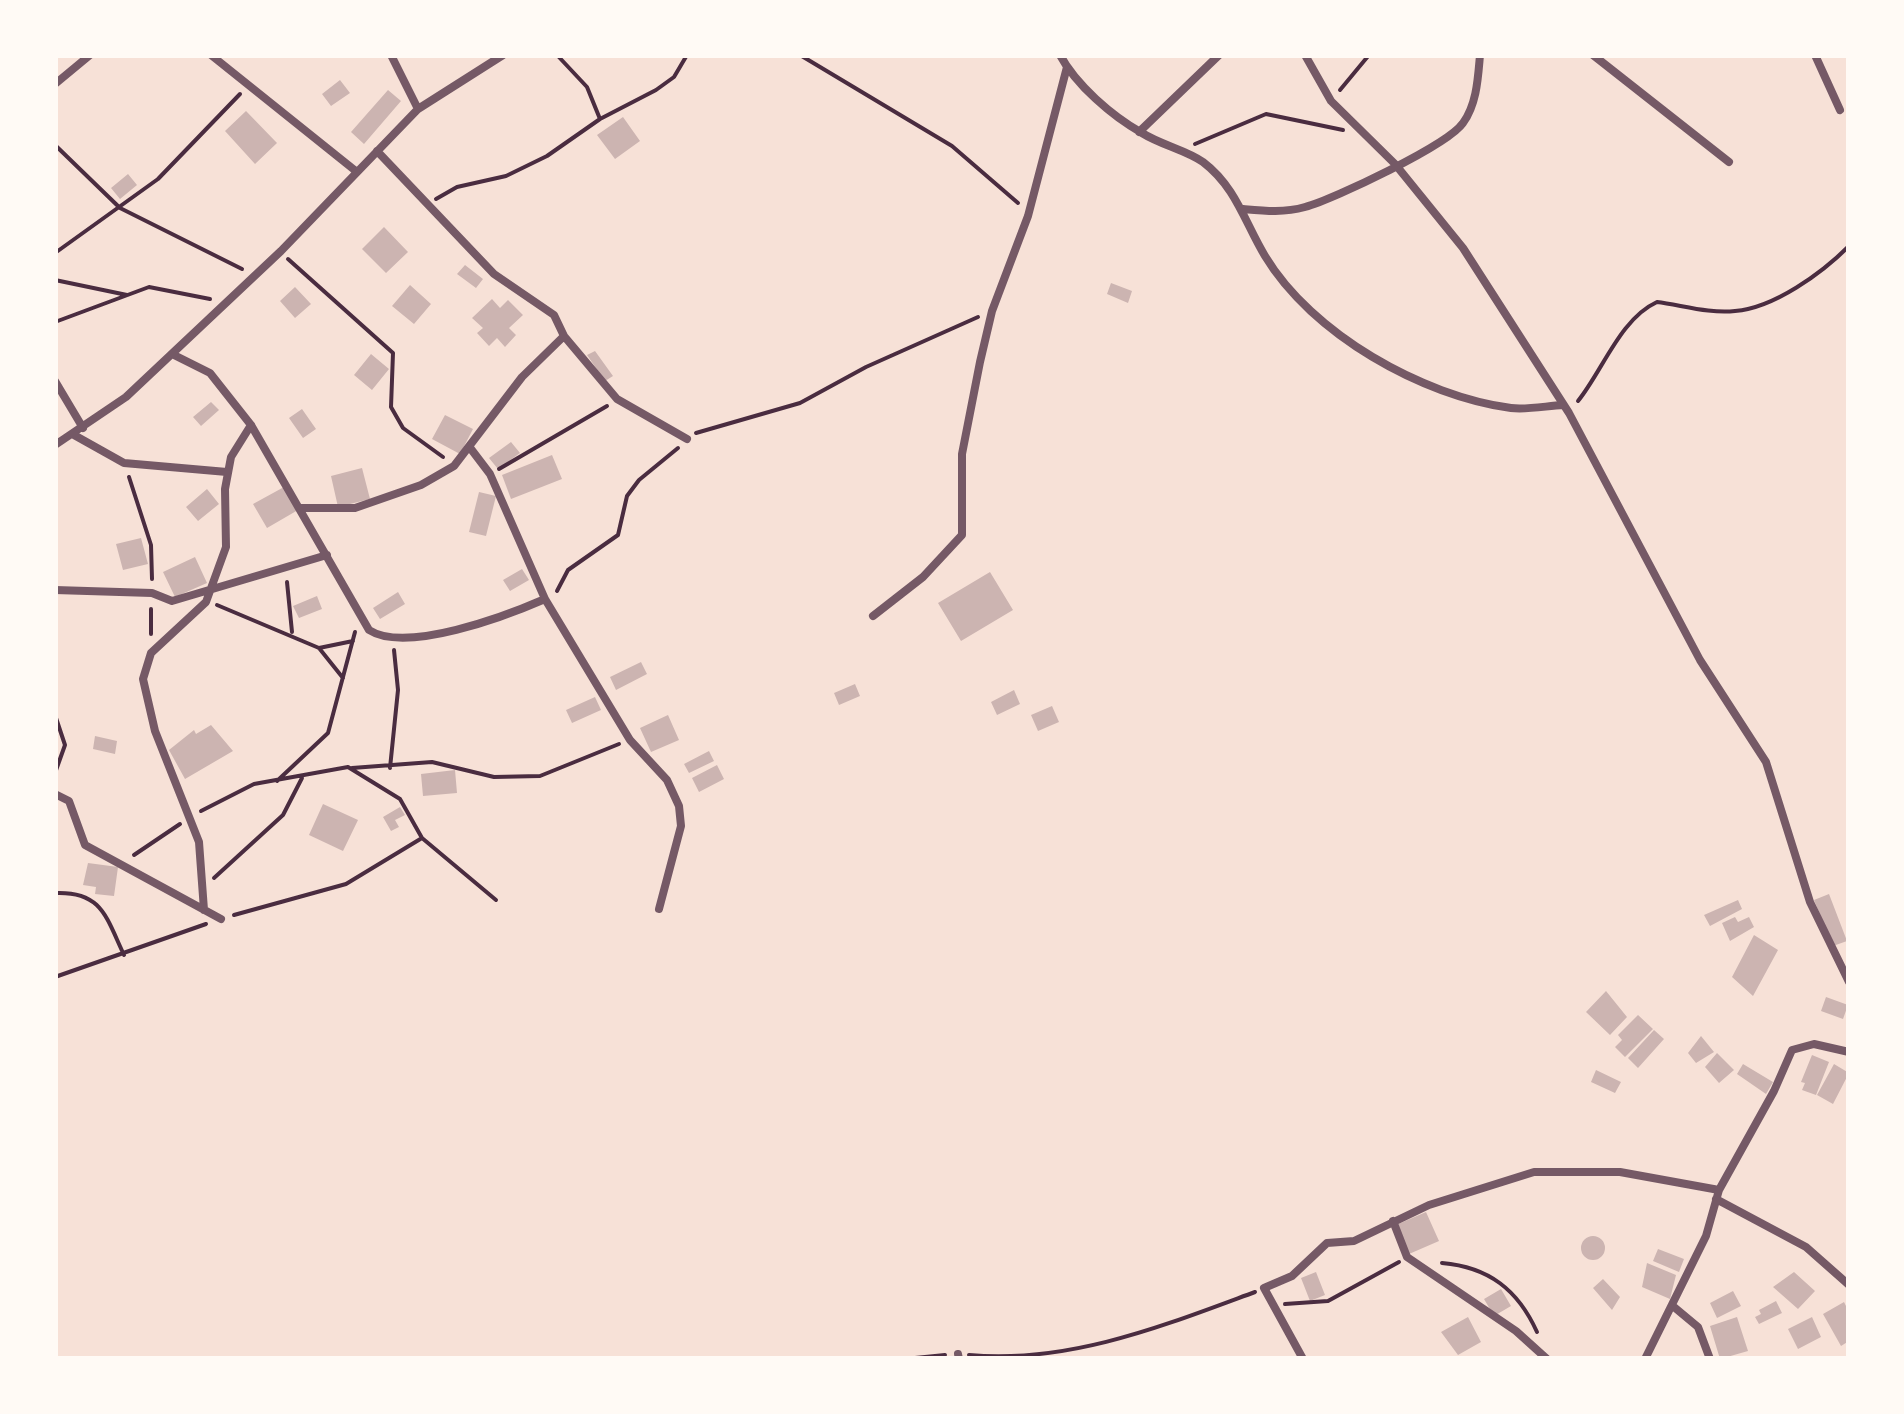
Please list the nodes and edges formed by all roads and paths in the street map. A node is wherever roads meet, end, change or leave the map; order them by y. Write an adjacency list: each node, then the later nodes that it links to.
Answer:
1 (90, 55): 16 (street)
2 (211, 55): 17 (street)
3 (391, 55): 19 (street)
4 (503, 55): 19 (street)
5 (557, 55): 21 (path)
6 (687, 55): 21 (path)
7 (800, 55): 33 (path)
8 (1060, 55): 15 (street)
9 (1219, 55): 23 (street)
10 (1304, 55): 18 (street)
11 (1369, 55): 18 (path)
12 (1480, 55): 28 (street)
13 (1815, 55): 20 (street)
14 (1600, 57): 27 (street)
15 (1066, 67): 23 (street); 33 (street)
16 (55, 84)
17 (248, 84): 29 (street); 31 (path)
18 (1331, 101): 22 (street)
19 (418, 109): 25 (street)
20 (1840, 110)
21 (600, 119): 30 (path)
22 (1358, 130): 26 (path); 28 (street)
23 (1139, 132): 26 (street)
24 (55, 145): 31 (path)
25 (377, 152): 29 (street); 30 (street)
26 (1179, 152): 32 (street)
27 (1728, 162)
28 (1395, 164): 32 (street); 47 (street)
29 (357, 172): 35 (street)
30 (429, 203): 43 (street)
31 (120, 208): 36 (path); 37 (path)
32 (1243, 209): 47 (street)
33 (1028, 216): 41 (street)
34 (1849, 246): 47 (path)
35 (280, 251): 37 (street); 55 (path)
36 (55, 253)
37 (254, 276): 40 (street)
38 (55, 280): 39 (path)
39 (127, 295): 40 (path); 42 (path)
40 (223, 304): 44 (street)
41 (992, 311): 51 (path); 67 (street)
42 (55, 322)
43 (564, 336): 46 (street); 53 (street)
44 (172, 354): 48 (street); 49 (street)
45 (55, 380): 49 (street)
46 (617, 400): 51 (street); 57 (path)
47 (1566, 409): 93 (street)
48 (251, 425): 56 (street); 58 (street)
49 (83, 428): 50 (street)
50 (74, 435): 52 (street); 54 (street)
51 (686, 439): 64 (path)
52 (55, 446)
53 (471, 449): 55 (street); 57 (street)
54 (124, 463): 56 (street); 63 (path)
55 (454, 466): 58 (street)
56 (228, 472): 61 (street)
57 (490, 474): 64 (street)
58 (301, 508): 59 (street)
59 (327, 555): 60 (street); 66 (street)
60 (286, 567): 61 (street); 68 (path)
61 (210, 588): 63 (street); 65 (street)
62 (55, 590): 63 (street)
63 (152, 593): 72 (path)
64 (545, 598): 69 (street); 75 (street)
65 (206, 602): 68 (path); 72 (street)
66 (358, 612): 69 (street); 70 (path)
67 (873, 616)
68 (292, 634): 71 (path)
69 (393, 640): 77 (path)
70 (353, 641): 71 (path); 73 (path)
71 (319, 648): 73 (path)
72 (152, 652): 82 (street)
73 (343, 678): 80 (path)
74 (55, 715): 78 (path)
75 (630, 740): 77 (path); 88 (street)
76 (348, 768): 77 (path); 79 (path); 83 (path)
77 (390, 768)
78 (55, 773)
79 (302, 778): 80 (path); 85 (path)
80 (277, 781): 82 (path)
81 (55, 794): 84 (street)
82 (191, 816): 84 (path); 85 (street)
83 (422, 838): 87 (path); 90 (path)
84 (121, 862): 89 (street)
85 (203, 889): 89 (street)
86 (55, 893): 91 (path)
87 (496, 900)
88 (659, 909)
89 (204, 910): 90 (street)
90 (221, 919): 91 (path)
91 (124, 954): 92 (path)
92 (55, 978)
93 (1849, 982)
94 (1849, 1052): 95 (street)
95 (1717, 1194): 96 (street); 99 (street); 102 (street)
96 (1393, 1221): 97 (street); 100 (street)
97 (1407, 1257): 98 (street); 101 (path)
98 (1418, 1263): 103 (street); 103 (path)
99 (1849, 1285)
100 (1264, 1288): 101 (street); 104 (path)
101 (1273, 1306): 106 (street)
102 (1674, 1308): 107 (street); 108 (street)
103 (1544, 1355)
104 (959, 1356): 105 (path)
105 (905, 1359)
106 (1303, 1359)
107 (1645, 1359)
108 (1710, 1359)

